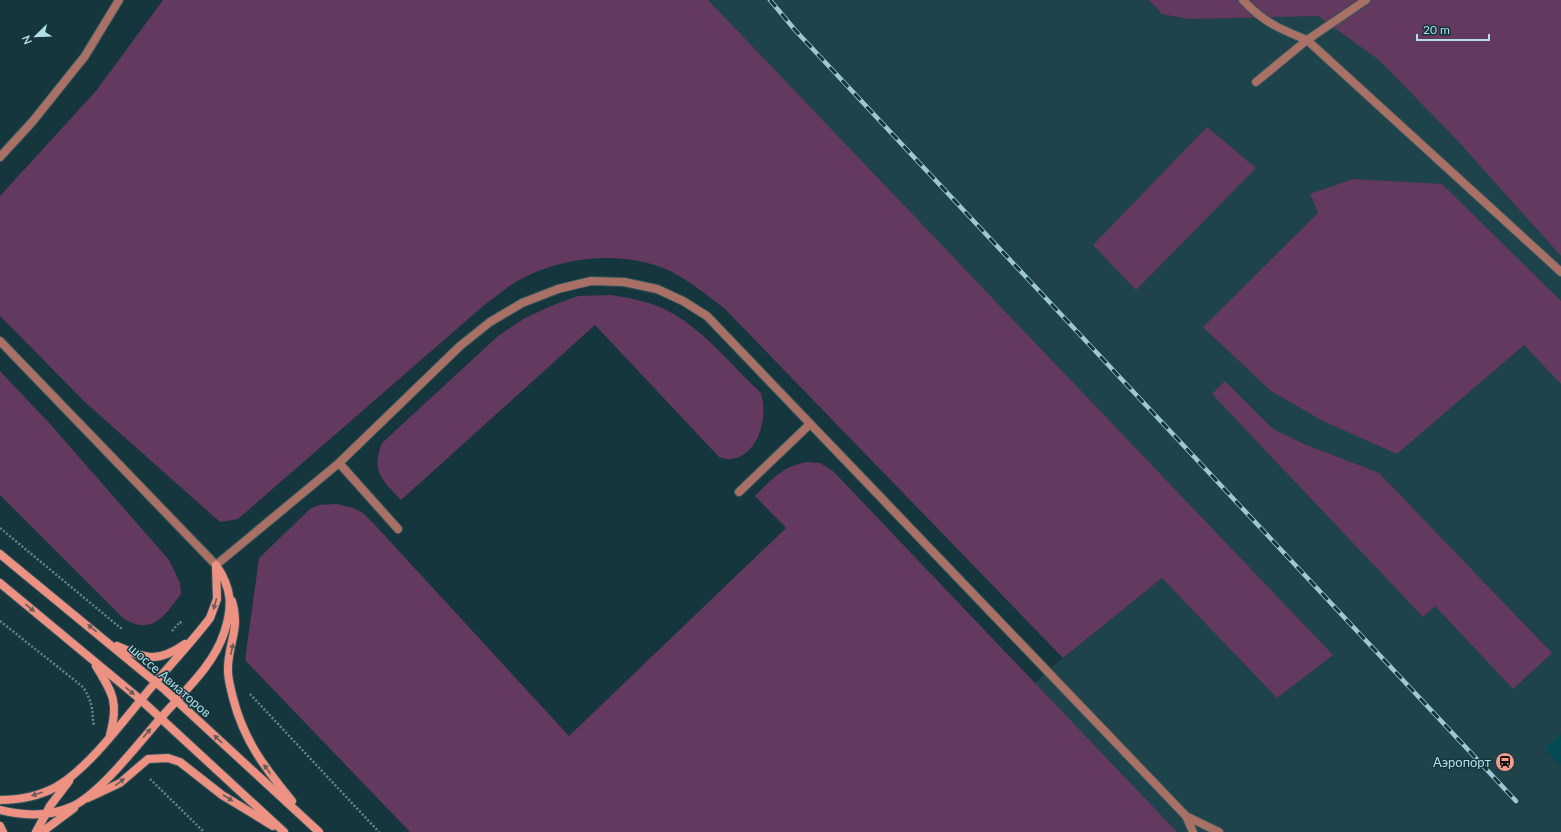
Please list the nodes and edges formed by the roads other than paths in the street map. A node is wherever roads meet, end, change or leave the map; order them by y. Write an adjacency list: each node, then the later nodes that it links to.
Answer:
1 (119, 0): 6 (street)
2 (1243, 0): 4 (street)
3 (1366, 0): 4 (street)
4 (1307, 40): 5 (street); 7 (street)
5 (1256, 82)
6 (0, 157)
7 (1561, 272)
8 (0, 341): 14 (street)
9 (810, 424): 10 (street); 11 (street); 30 (street)
10 (339, 463): 12 (street); 14 (street)
11 (739, 492)
12 (398, 529)
13 (0, 554): 18 (main road, шоссе Авиаторов, one-way to 13)
14 (216, 565): 16 (main road); 17 (main road, one-way to 17)
15 (0, 583): 19 (main road, one-way to 19)
16 (230, 594): 22 (main road); 31 (main road, one-way to 16)
17 (196, 637): 18 (main road); 20 (main road)
18 (107, 642): 20 (main road, шоссе Авиаторов)
19 (92, 658): 21 (main road, one-way to 21); 24 (main road)
20 (156, 682): 21 (main road); 22 (main road, шоссе Авиаторов)
21 (141, 700): 23 (main road); 24 (main road)
22 (176, 700): 23 (main road); 31 (main road, шоссе Авиаторов, one-way to 22)
23 (160, 718): 26 (main road, one-way to 23); 36 (main road)
24 (109, 738): 25 (main road)
25 (82, 765): 27 (main road, one-way to 27); 29 (main road)
26 (85, 799): 29 (main road); 35 (main road); 36 (main road, one-way to 36)
27 (0, 800)
28 (0, 810): 29 (main road)
29 (45, 814): 34 (main road)
30 (1186, 816): 38 (street); 39 (street)
31 (309, 822): 37 (main road, шоссе Авиаторов)
32 (0, 826): 33 (main road)
33 (3, 832)
34 (36, 832)
35 (42, 832)
36 (283, 832)
37 (319, 832)
38 (1193, 832)
39 (1219, 832)

